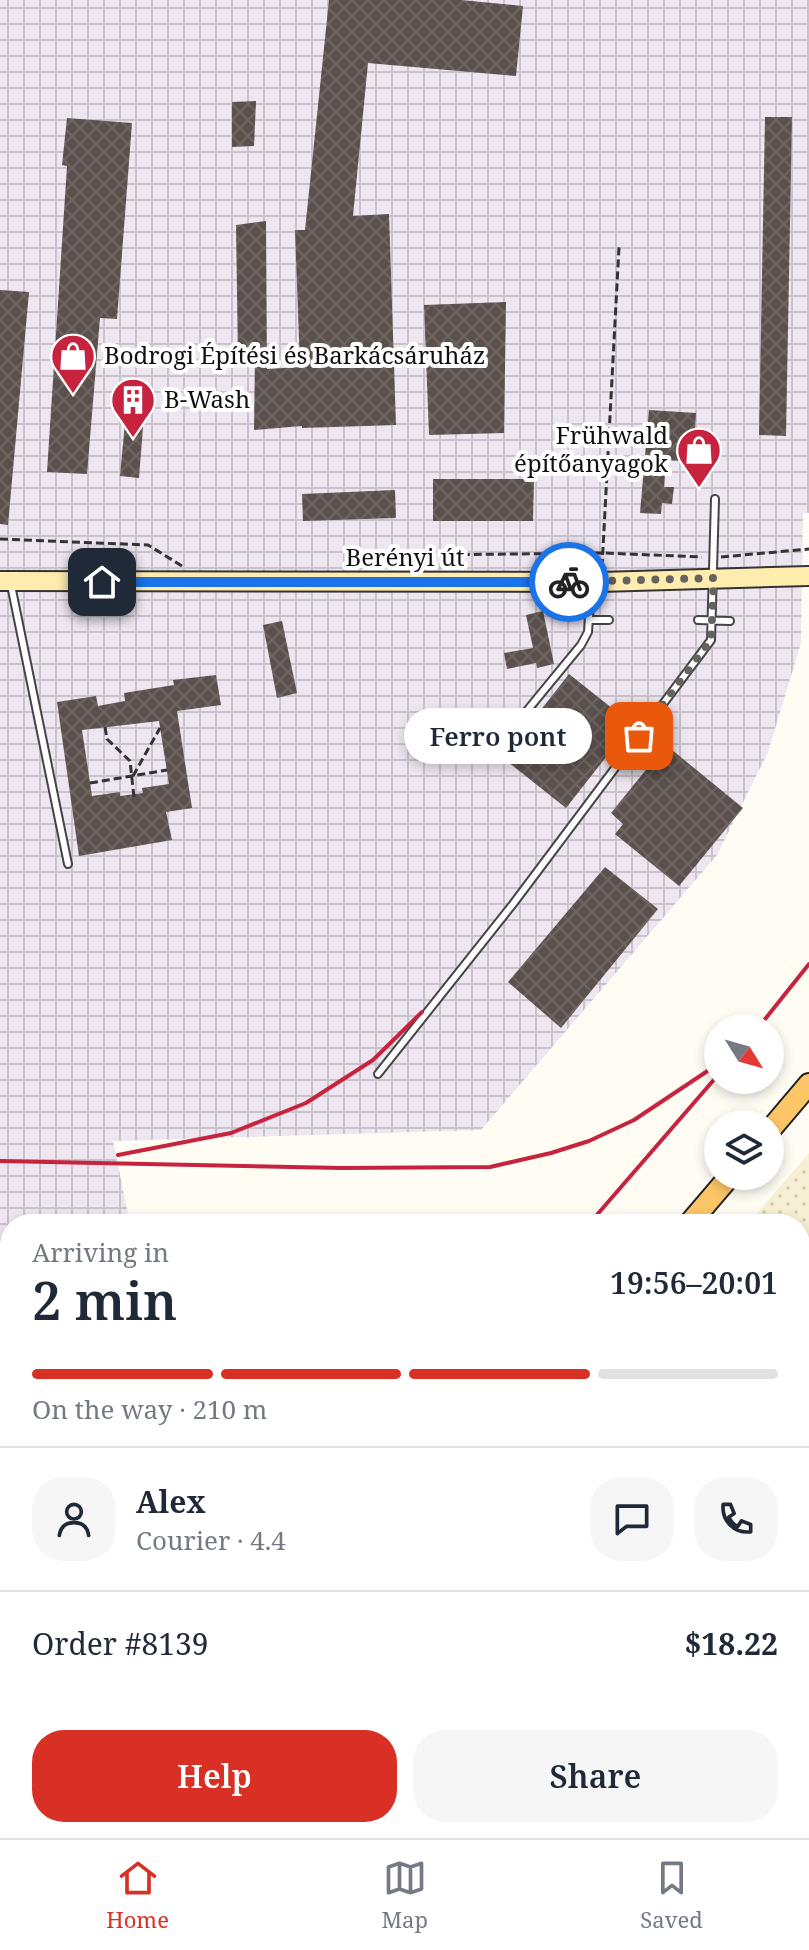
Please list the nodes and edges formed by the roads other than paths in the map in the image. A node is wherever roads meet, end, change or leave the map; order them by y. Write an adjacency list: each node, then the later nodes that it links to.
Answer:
1 (715, 499): 3 (lane)
2 (809, 576): 3 (street, Berényi út)
3 (714, 578): 5 (street, Berényi út); 9 (lane)
4 (5, 581): 5 (street, Berényi út); 12 (lane)
5 (596, 582): 6 (lane)
6 (589, 620): 7 (lane); 11 (lane)
7 (609, 620)
8 (698, 620): 9 (lane)
9 (712, 621): 10 (lane); 13 (lane)
10 (730, 621)
11 (493, 752)
12 (68, 864)
13 (378, 1074)
14 (809, 1084): 15 (main road)
15 (784, 1113)
16 (718, 1190): 17 (main road)
17 (698, 1214)

